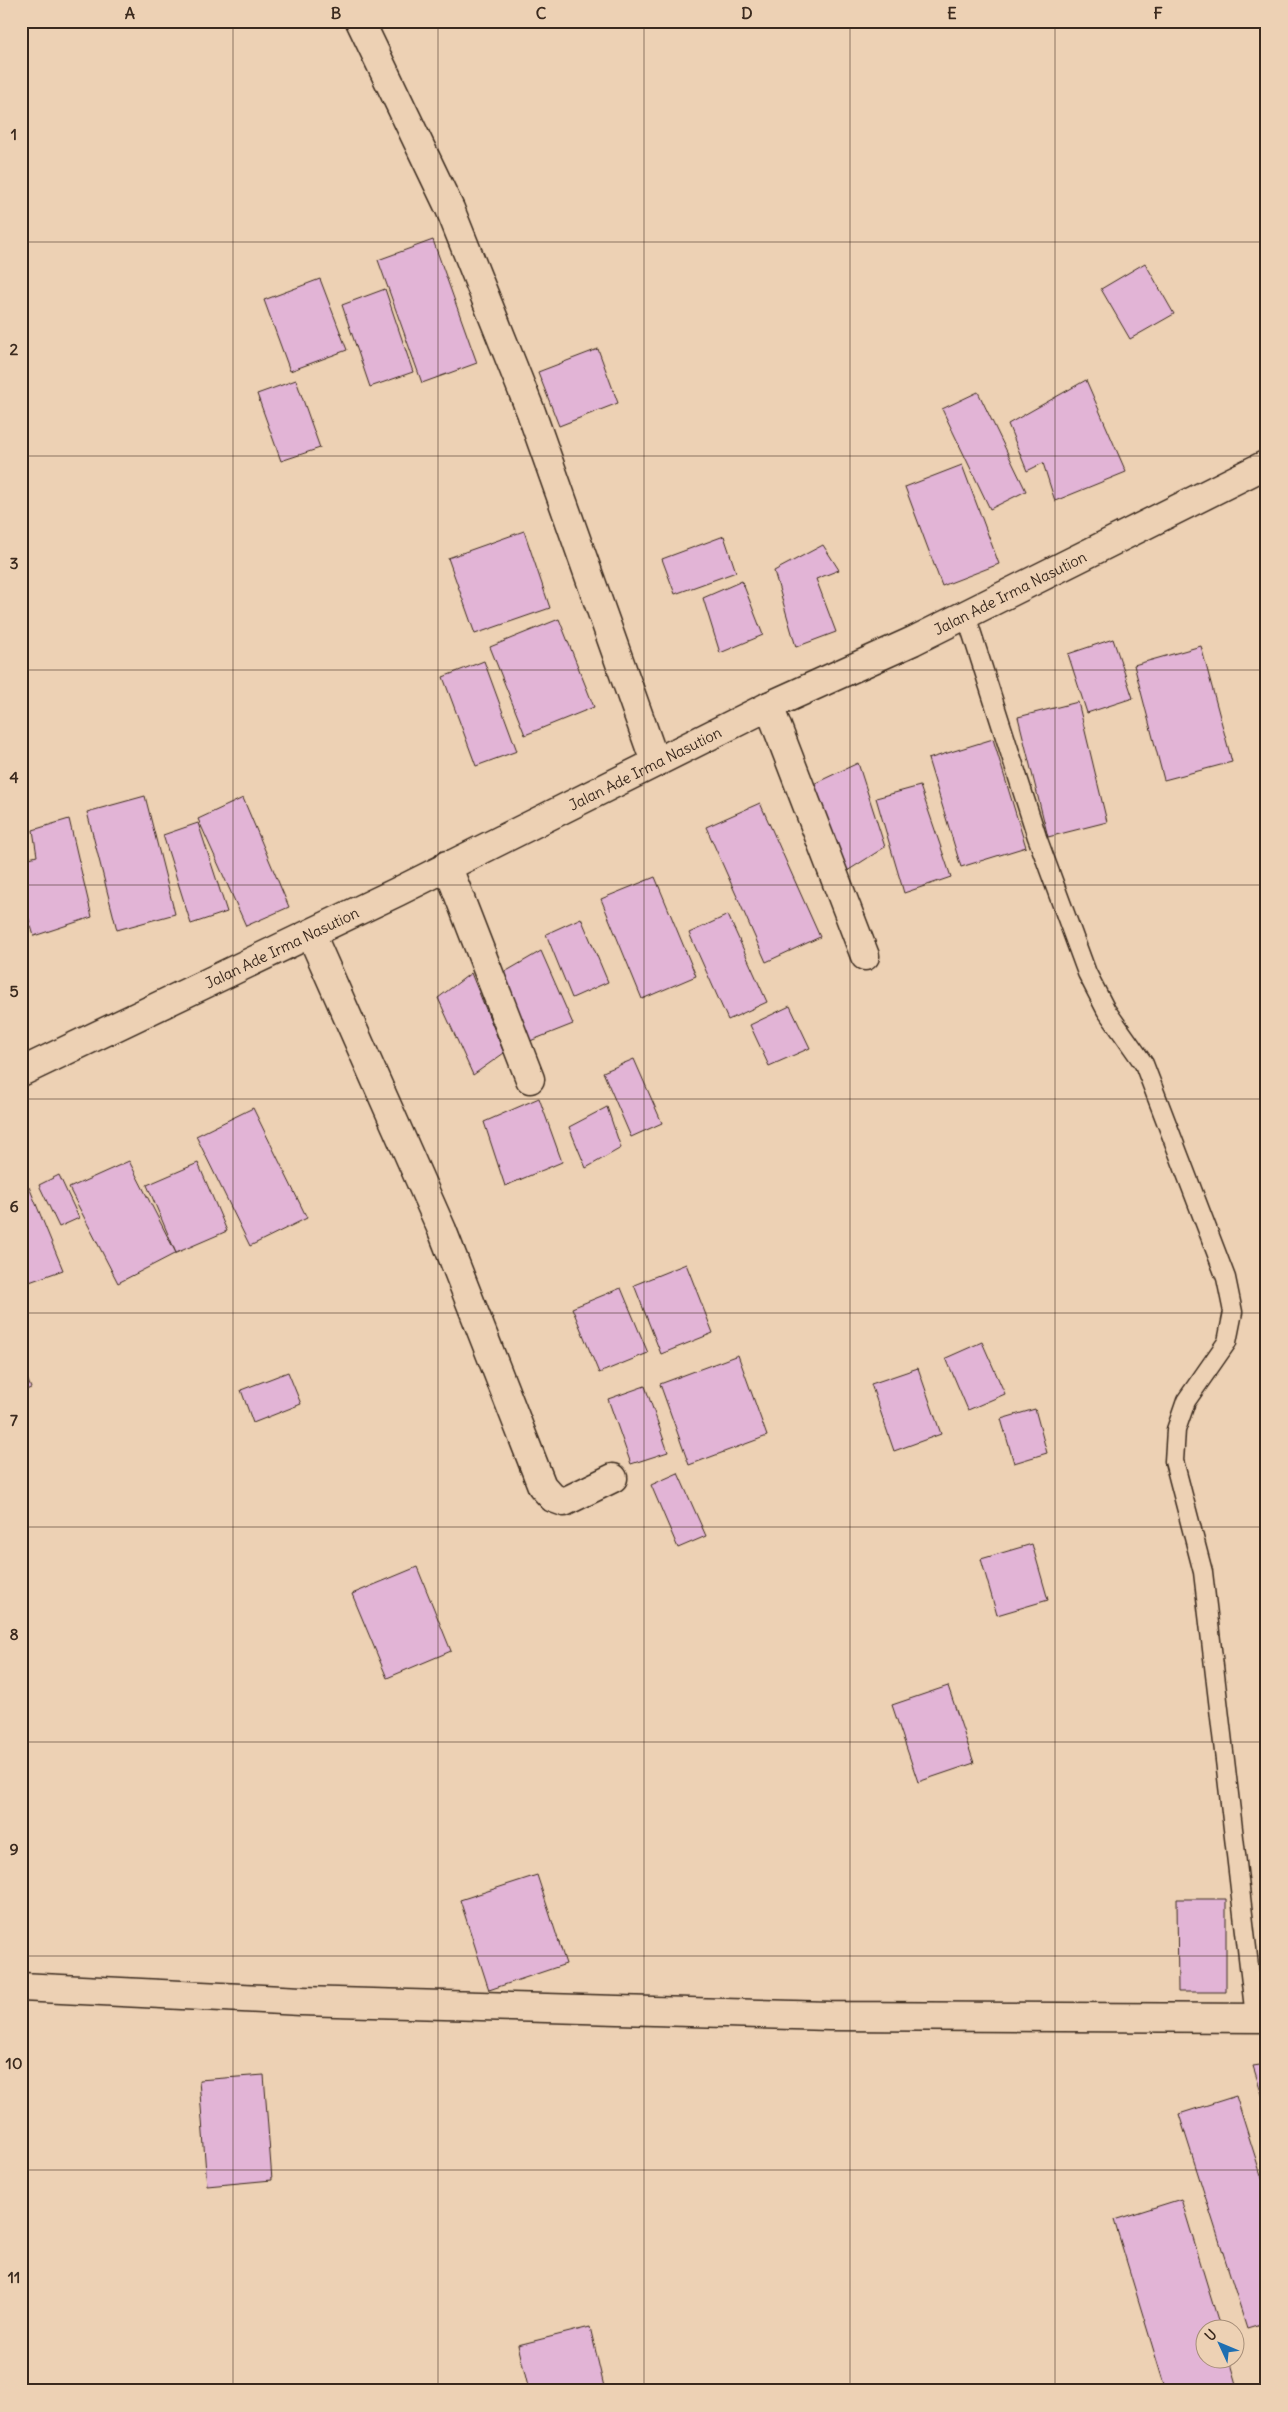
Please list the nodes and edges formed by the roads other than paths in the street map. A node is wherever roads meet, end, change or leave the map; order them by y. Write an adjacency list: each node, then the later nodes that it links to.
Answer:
1 (360, 21): 5 (street)
2 (1267, 464): 3 (street, Jalan Ade Irma Nasution)
3 (966, 615): 4 (street, Jalan Ade Irma Nasution); 13 (lane)
4 (768, 706): 5 (street, Jalan Ade Irma Nasution); 8 (street)
5 (655, 762): 6 (street, Jalan Ade Irma Nasution)
6 (448, 865): 7 (street, Jalan Ade Irma Nasution); 10 (street)
7 (311, 934): 9 (street, Jalan Ade Irma Nasution); 11 (street)
8 (865, 956)
9 (21, 1072)
10 (530, 1079)
11 (613, 1478)
12 (21, 1987): 13 (street)
13 (1261, 2018)

